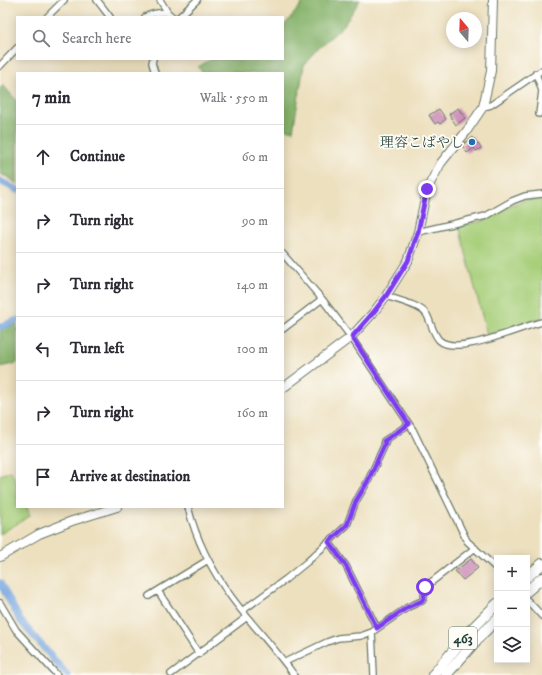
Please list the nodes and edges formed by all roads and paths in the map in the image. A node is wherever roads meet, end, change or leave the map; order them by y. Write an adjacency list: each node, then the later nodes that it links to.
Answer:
1 (64, 0): 7 (street)
2 (98, 0): 8 (street)
3 (160, 0): 6 (street)
4 (197, 0): 10 (street)
5 (493, 0): 17 (street)
6 (171, 15): 9 (street)
7 (48, 16)
8 (109, 16)
9 (147, 16)
10 (180, 16)
11 (16, 49): 13 (street)
12 (152, 61): 15 (street)
13 (0, 66)
14 (542, 70): 16 (street)
15 (155, 72)
16 (536, 73): 17 (street); 18 (street)
17 (483, 107): 20 (street)
18 (539, 114)
19 (542, 194): 20 (street)
20 (418, 232): 22 (street)
21 (284, 255): 23 (street)
22 (386, 296): 24 (street); 26 (street)
23 (322, 299): 25 (street); 26 (street)
24 (542, 322)
25 (284, 328)
26 (352, 337): 27 (street); 28 (street)
27 (284, 387)
28 (409, 424): 31 (street); 32 (street)
29 (114, 508): 33 (street)
30 (188, 508): 34 (street)
31 (329, 542): 45 (street); 49 (street)
32 (474, 548): 36 (street); 49 (street)
33 (0, 557)
34 (208, 560): 40 (street); 45 (street)
35 (542, 564): 37 (highway)
36 (494, 566)
37 (530, 574)
38 (542, 578): 39 (highway)
39 (530, 588)
40 (158, 591): 41 (street); 50 (street)
41 (149, 596)
42 (0, 603): 53 (street)
43 (530, 603): 46 (street)
44 (494, 607): 56 (highway, 463)
45 (242, 611): 47 (street)
46 (542, 616)
47 (247, 617): 50 (street); 51 (street)
48 (494, 622): 57 (highway, 463)
49 (375, 630): 51 (street); 55 (street)
50 (199, 654): 52 (street)
51 (285, 662): 54 (street)
52 (172, 674)
53 (56, 675)
54 (294, 675)
55 (374, 675)
56 (433, 675)
57 (446, 675)

